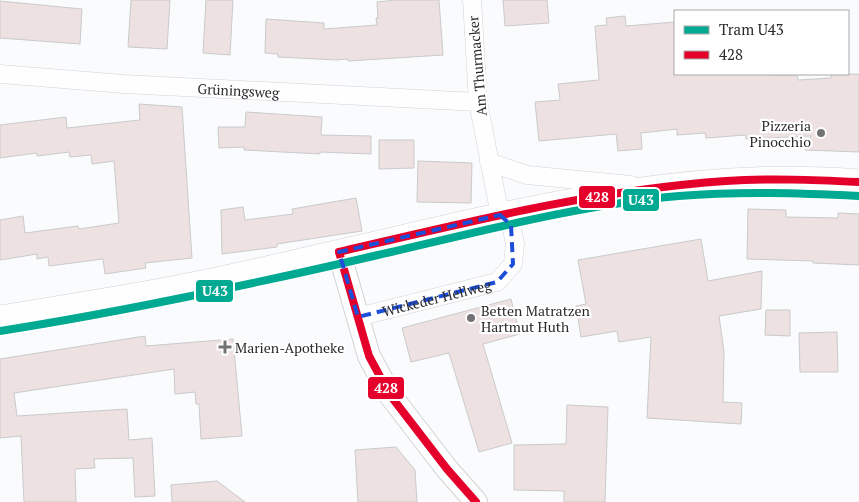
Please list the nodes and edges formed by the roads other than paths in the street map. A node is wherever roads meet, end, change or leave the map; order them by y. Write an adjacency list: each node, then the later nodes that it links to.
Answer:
1 (472, 0): 3 (street, Am Thurmacker)
2 (0, 74): 3 (street, Grüningsweg)
3 (478, 102): 4 (street, Am Thurmacker)
4 (489, 162): 6 (street); 7 (street, Am Thurmacker)
5 (859, 182): 6 (main road)
6 (657, 187): 7 (main road)
7 (500, 215): 8 (main road); 9 (street, Wickeder Hellweg)
8 (339, 252): 9 (street); 10 (main road)
9 (358, 317): 11 (street)
10 (0, 318)
11 (476, 502)

